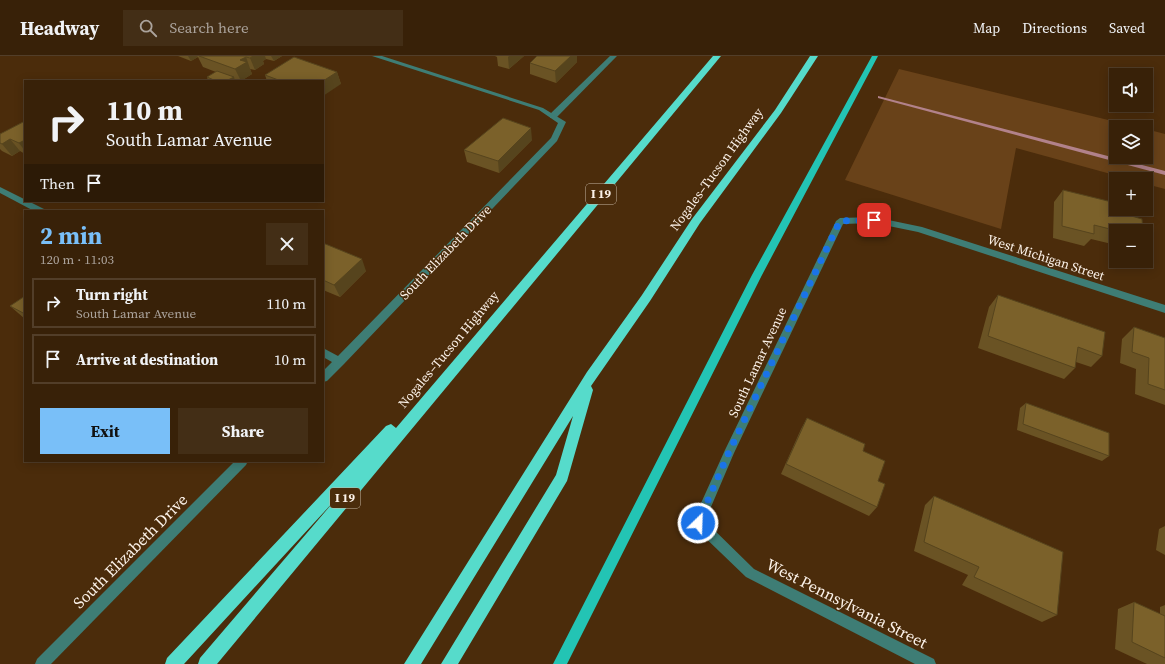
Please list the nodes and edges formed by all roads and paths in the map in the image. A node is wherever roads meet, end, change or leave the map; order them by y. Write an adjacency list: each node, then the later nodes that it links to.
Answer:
1 (375, 56): 6 (street)
2 (614, 56): 6 (street)
3 (717, 56): 13 (highway, Nogales–Tucson Highway / I 19)
4 (814, 56): 16 (highway, Nogales–Tucson Highway)
5 (875, 56): 25 (main road)
6 (553, 116): 15 (street, South Elizabeth Drive)
7 (0, 190): 8 (street)
8 (24, 202)
9 (24, 202): 10 (street)
10 (40, 210)
11 (919, 229): 12 (street, West Michigan Street); 19 (street, South Lamar Avenue)
12 (1165, 309)
13 (484, 332): 21 (highway); 22 (highway, Nogales–Tucson Highway / I 19)
14 (324, 353): 15 (street)
15 (340, 361): 17 (street, South Elizabeth Drive)
16 (591, 376): 23 (highway, Nogales–Tucson Highway); 24 (highway)
17 (324, 377)
18 (241, 462): 20 (street, South Elizabeth Drive)
19 (750, 573): 26 (street, West Pennsylvania Street)
20 (42, 664)
21 (173, 664)
22 (206, 664)
23 (412, 664)
24 (449, 664)
25 (560, 664)
26 (929, 664)

